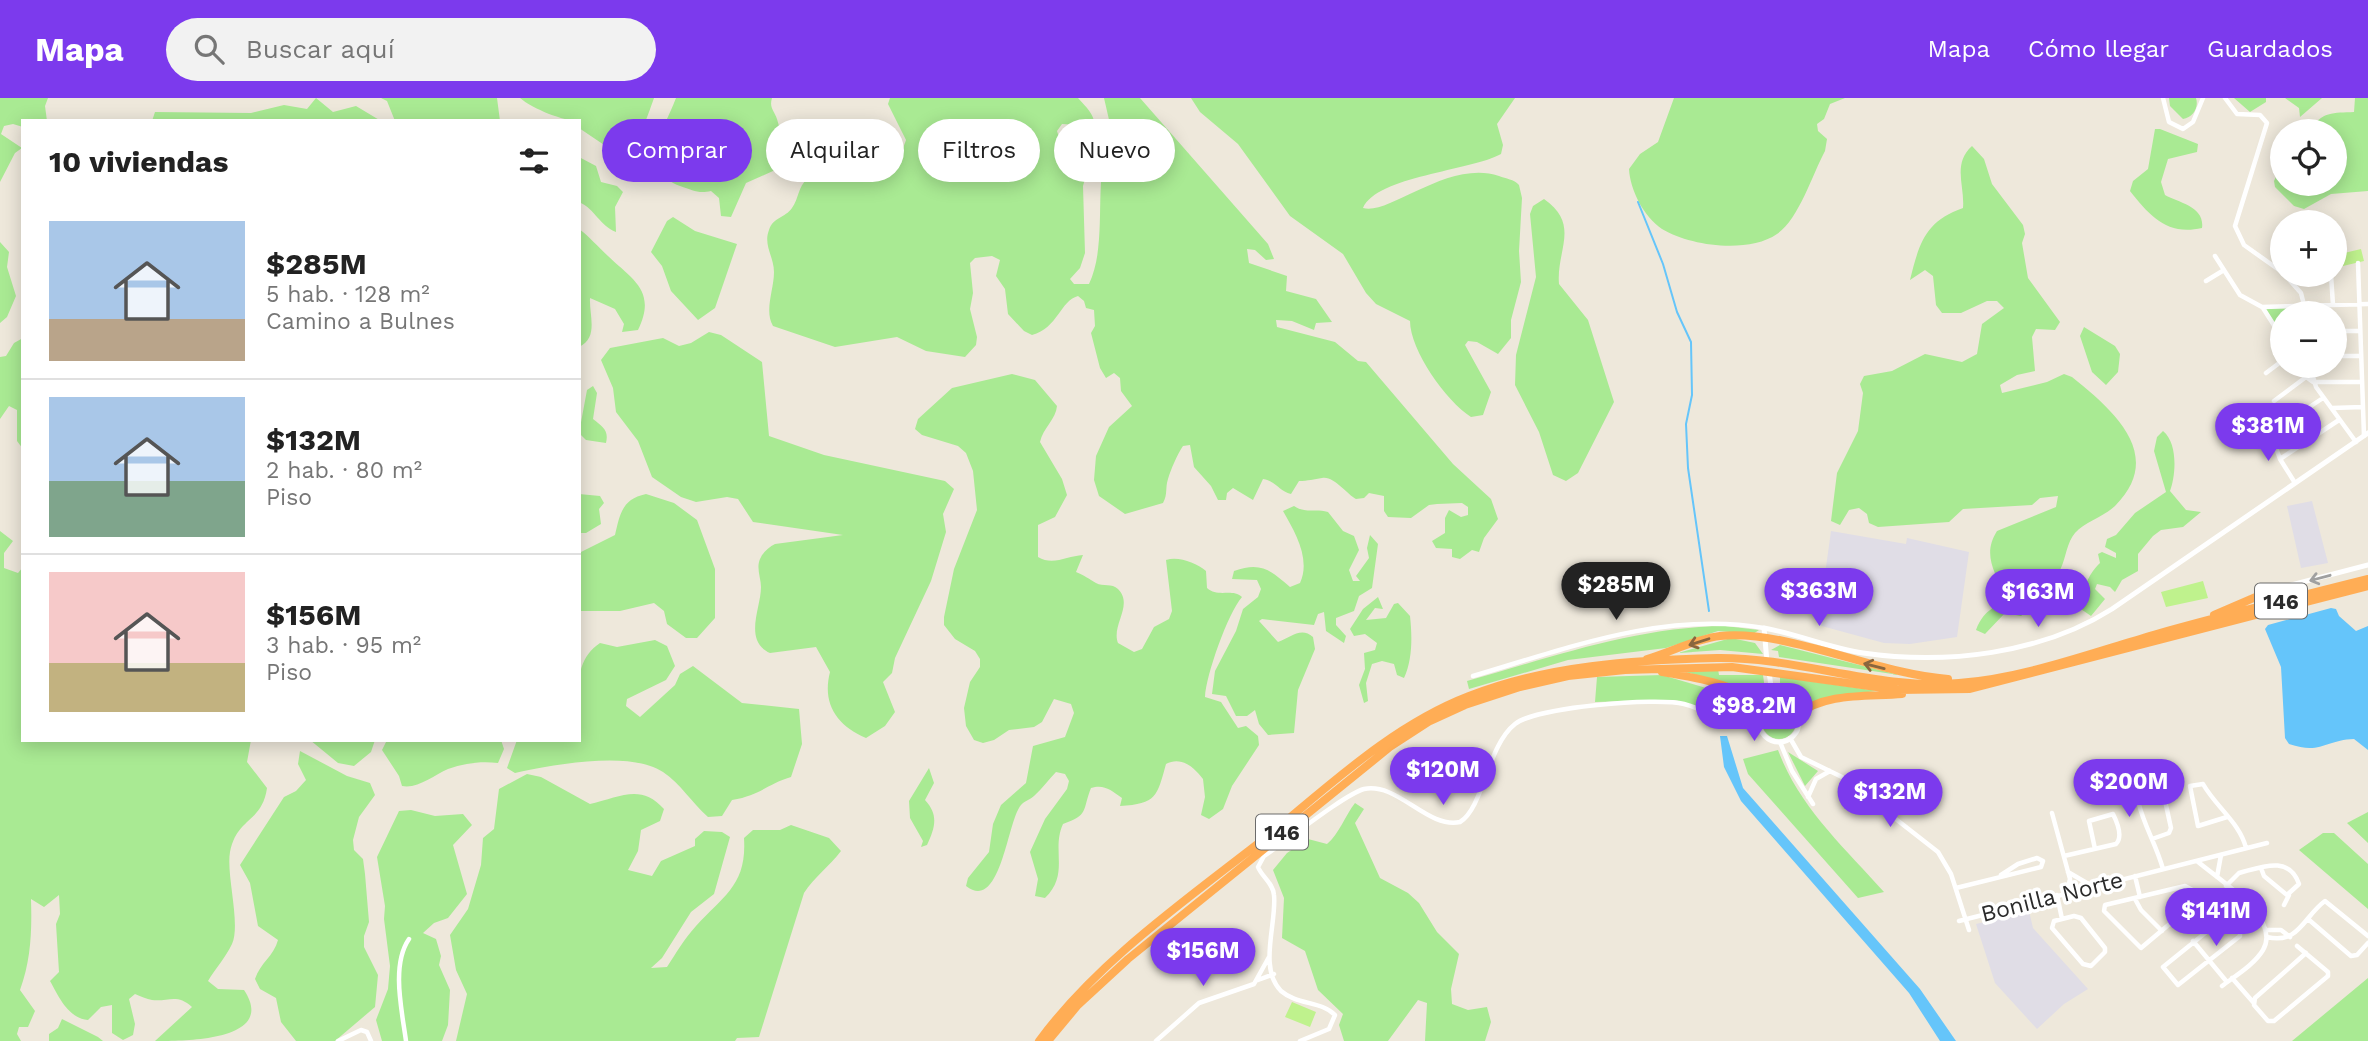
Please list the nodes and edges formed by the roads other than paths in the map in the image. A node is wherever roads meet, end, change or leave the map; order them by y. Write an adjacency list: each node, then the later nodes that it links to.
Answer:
1 (2163, 98): 2 (street)
2 (2203, 98)
3 (2225, 98): 6 (street)
4 (2215, 256): 7 (street)
5 (2358, 263): 10 (street)
6 (2270, 264)
7 (2224, 270): 8 (street); 12 (street)
8 (2206, 281)
9 (2347, 304): 10 (street)
10 (2359, 304): 11 (street); 16 (street)
11 (2368, 304)
12 (2262, 307): 13 (street); 14 (street)
13 (2270, 307)
14 (2270, 319)
15 (2347, 331): 16 (street)
16 (2360, 331): 18 (street)
17 (2347, 356): 18 (street)
18 (2361, 356): 25 (street)
19 (2270, 370): 20 (street)
20 (2266, 373)
21 (2305, 378): 27 (street)
22 (2307, 378): 24 (street)
23 (2312, 378): 24 (street)
24 (2313, 382): 25 (street); 26 (street)
25 (2362, 382): 28 (street)
26 (2323, 398): 29 (street); 32 (street)
27 (2274, 401)
28 (2363, 407): 29 (street); 33 (street)
29 (2331, 408): 30 (street)
30 (2339, 420): 34 (street); 35 (street)
31 (2267, 426): 32 (street)
32 (2272, 432): 35 (street)
33 (2366, 435): 34 (street)
34 (2356, 442): 36 (street)
35 (2280, 459): 36 (street)
36 (2295, 482): 42 (street)
37 (2368, 565): 40 (street, one-way to 40)
38 (2368, 579): 41 (highway, 146)
39 (2368, 586): 48 (highway, 146)
40 (2272, 590): 41 (highway)
41 (2195, 623): 47 (highway, 146)
42 (1764, 628): 43 (street); 46 (street)
43 (1764, 639): 44 (highway, one-way to 44); 47 (highway, one-way to 43); 49 (street)
44 (1636, 662): 47 (highway, 146); 107 (highway, 146)
45 (1645, 670): 48 (highway, 146); 50 (highway); 108 (highway, 146)
46 (1474, 676)
47 (1989, 679)
48 (1929, 692): 51 (highway)
49 (1773, 703): 50 (street); 51 (street)
50 (1763, 711): 52 (street)
51 (1797, 715): 53 (street)
52 (1760, 727): 54 (street); 95 (street)
53 (1790, 738): 54 (street); 55 (street)
54 (1780, 741): 56 (street)
55 (1830, 771): 56 (street); 75 (street)
56 (1808, 797): 57 (street)
57 (1813, 804)
58 (2052, 813): 65 (street)
59 (2227, 817): 59 (street); 62 (street)
60 (2152, 839): 60 (street); 68 (street)
61 (2267, 843): 62 (street, Bonilla Norte)
62 (2246, 848): 64 (street, Bonilla Norte)
63 (2095, 849): 63 (street); 65 (street)
64 (2221, 855): 66 (street, Bonilla Norte); 72 (street)
65 (2064, 856): 69 (street)
66 (2197, 861): 68 (street, Bonilla Norte); 72 (street)
67 (2260, 868): 74 (street); 78 (street); 78 (street)
68 (2163, 869): 71 (street, Bonilla Norte)
69 (2068, 872): 73 (street); 76 (street)
70 (2001, 876): 70 (street); 75 (street)
71 (2135, 876): 73 (street, Bonilla Norte); 79 (street)
72 (2217, 878): 74 (street)
73 (2093, 886): 76 (street, Bonilla Norte)
74 (2226, 886): 86 (street)
75 (1956, 888): 81 (street)
76 (2067, 893): 77 (street, Bonilla Norte)
77 (2057, 895): 81 (street, Bonilla Norte); 82 (street)
78 (2289, 895): 80 (street)
79 (2138, 898): 87 (street); 87 (street); 87 (street)
80 (2284, 905)
81 (1965, 919): 84 (street, Bonilla Norte); 85 (street)
82 (2062, 919): 82 (street)
83 (2308, 919): 88 (street); 90 (street); 93 (street)
84 (1959, 920)
85 (1969, 929)
86 (2267, 930): 89 (street); 90 (street)
87 (2162, 931)
88 (2368, 936)
89 (2267, 937): 90 (street); 99 (street)
90 (2290, 937)
91 (409, 939): 106 (street)
92 (2193, 941): 97 (street); 97 (street); 97 (street)
93 (2368, 943)
94 (2297, 946): 96 (street)
95 (1270, 953): 98 (street); 100 (street)
96 (2306, 953): 103 (street); 103 (street)
97 (2210, 962): 101 (street)
98 (1273, 974): 100 (street); 110 (street)
99 (2232, 978): 101 (street); 103 (street)
100 (1258, 981): 109 (street)
101 (2227, 982): 102 (street)
102 (2222, 986)
103 (2254, 1003)
104 (338, 1041): 105 (street)
105 (371, 1041)
106 (406, 1041)
107 (1038, 1041)
108 (1048, 1041)
109 (1156, 1041)
110 (1300, 1041)

